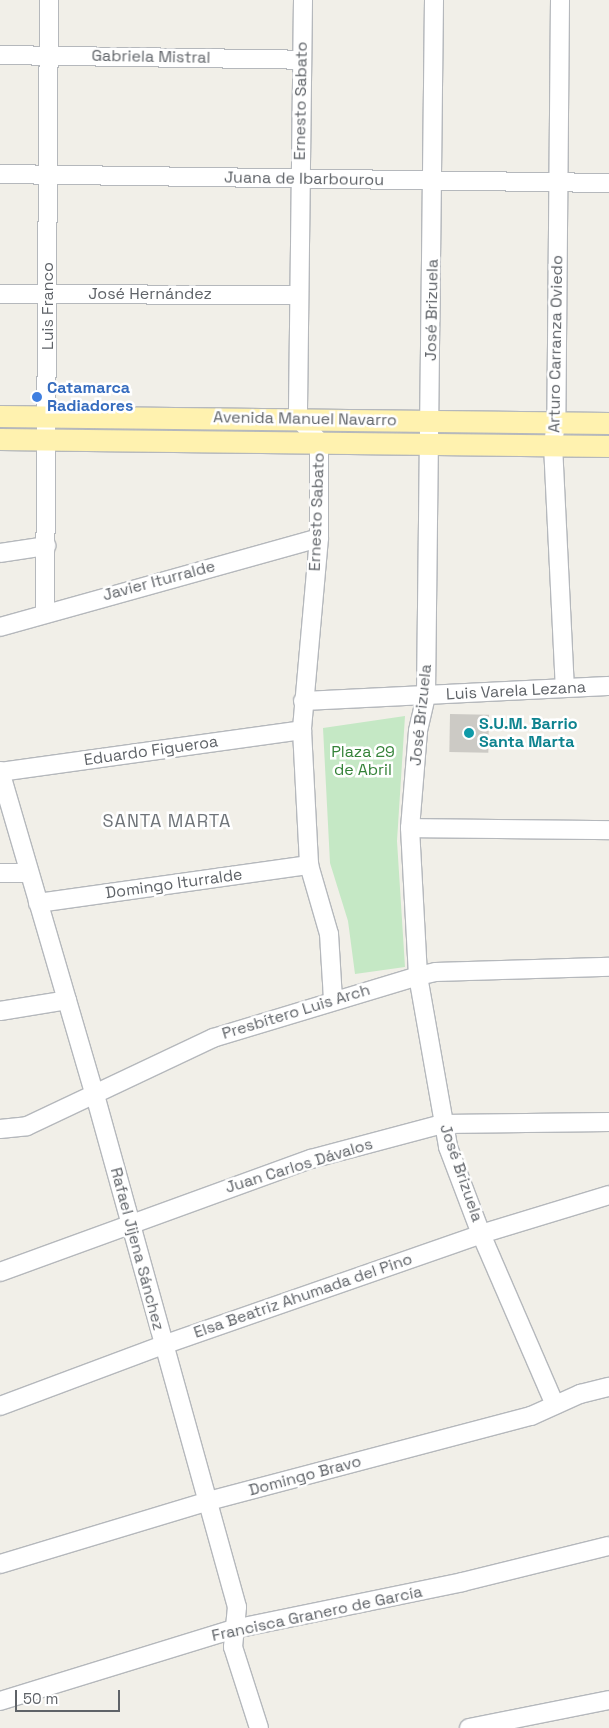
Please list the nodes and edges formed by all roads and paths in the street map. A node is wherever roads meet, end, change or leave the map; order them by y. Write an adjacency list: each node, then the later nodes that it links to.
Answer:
1 (49, 0): 6 (street, Luis Franco)
2 (303, 0): 7 (street, Ernesto Sabato)
3 (434, 0): 11 (street, José Brizuela)
4 (560, 0): 12 (street, Arturo Carranza Oviedo)
5 (0, 55): 6 (street, Gabriela Mistral)
6 (49, 56): 7 (street, Gabriela Mistral); 9 (street, Luis Franco)
7 (302, 60): 10 (street, Ernesto Sabato)
8 (0, 174): 9 (street, Juana de Ibarbourou)
9 (49, 175): 10 (street, Juana de Ibarbourou); 15 (street, Luis Franco)
10 (301, 179): 11 (street, Juana de Ibarbourou); 16 (street, Ernesto Sabato)
11 (433, 182): 12 (street, Juana de Ibarbourou); 20 (street, José Brizuela)
12 (558, 183): 13 (street, Juana de Ibarbourou); 21 (street, Arturo Carranza Oviedo)
13 (609, 183)
14 (0, 294): 15 (street, José Hernández)
15 (48, 294): 16 (street, José Hernández); 18 (street, Luis Franco)
16 (299, 294): 19 (street, Ernesto Sabato)
17 (0, 416): 18 (main road, Avenida Manuel Navarro)
18 (48, 416): 19 (main road, Avenida Manuel Navarro); 24 (street, Luis Franco)
19 (298, 418): 20 (main road, Avenida Manuel Navarro); 25 (street, Ernesto Sabato)
20 (431, 422): 21 (main road, Avenida Manuel Navarro); 26 (street, José Brizuela)
21 (556, 423): 22 (main road, Avenida Manuel Navarro); 27 (street, Arturo Carranza Oviedo)
22 (609, 423)
23 (0, 439): 24 (main road, Avenida Manuel Navarro)
24 (48, 440): 25 (main road, Avenida Manuel Navarro); 30 (street, Luis Franco)
25 (319, 441): 26 (main road, Avenida Manuel Navarro); 29 (street, Ernesto Sabato)
26 (430, 444): 27 (main road, Avenida Manuel Navarro); 36 (street, José Brizuela)
27 (553, 445): 28 (main road, Avenida Manuel Navarro); 35 (street, Arturo Carranza Oviedo)
28 (609, 446)
29 (319, 538): 32 (street, Javier Iturralde); 37 (street, Ernesto Sabato)
30 (46, 546): 31 (street); 32 (street, Luis Franco)
31 (0, 553)
32 (45, 612): 33 (street, Javier Iturralde)
33 (0, 626)
34 (609, 686): 35 (street, Luis Varela Lezana)
35 (565, 688): 36 (street, Luis Varela Lezana)
36 (426, 696): 37 (street, Luis Varela Lezana); 40 (street, José Brizuela)
37 (303, 700): 38 (street, Ernesto Sabato)
38 (302, 730): 39 (street, Eduardo Figueroa); 42 (street, Ernesto Sabato)
39 (0, 772): 44 (street, Rafael Jijena Sánchez)
40 (410, 828): 41 (street); 47 (street, José Brizuela)
41 (609, 830)
42 (309, 865): 45 (street, Domingo Iturralde); 48 (street, Ernesto Sabato)
43 (0, 873): 44 (street)
44 (29, 873): 45 (street, Rafael Jijena Sánchez)
45 (38, 903): 49 (street, Rafael Jijena Sánchez)
46 (609, 967): 47 (street, Presbítero Luis Arch)
47 (418, 976): 48 (street, Presbítero Luis Arch); 53 (street, José Brizuela)
48 (333, 999): 51 (street, Presbítero Luis Arch)
49 (67, 1000): 50 (street); 51 (street, Rafael Jijena Sánchez)
50 (0, 1011)
51 (95, 1095): 54 (street, Presbítero Luis Arch); 58 (street, Rafael Jijena Sánchez)
52 (609, 1122): 53 (street, Juan Carlos Dávalos)
53 (443, 1124): 58 (street, Juan Carlos Dávalos); 59 (street, José Brizuela)
54 (28, 1126): 55 (street, Presbítero Luis Arch); 56 (street)
55 (0, 1129)
56 (0, 1134)
57 (609, 1196): 59 (street, Elsa Beatriz Ahumada del Pino)
58 (129, 1223): 60 (street, Juan Carlos Dávalos); 61 (street, Rafael Jijena Sánchez)
59 (481, 1234): 61 (street, Elsa Beatriz Ahumada del Pino); 63 (street, José Brizuela)
60 (0, 1272)
61 (163, 1345): 64 (street, Elsa Beatriz Ahumada del Pino); 65 (street, Rafael Jijena Sánchez)
62 (609, 1387): 63 (street, Domingo Bravo)
63 (555, 1405): 65 (street, Domingo Bravo)
64 (0, 1406)
65 (205, 1502): 67 (street, Domingo Bravo); 68 (street, Rafael Jijena Sánchez)
66 (609, 1546): 68 (street, Francisca Granero de García)
67 (0, 1564)
68 (234, 1629): 70 (street, Francisca Granero de García); 71 (street, Rafael Jijena Sánchez)
69 (609, 1700): 72 (street)
70 (0, 1701)
71 (259, 1728)
72 (469, 1728)

